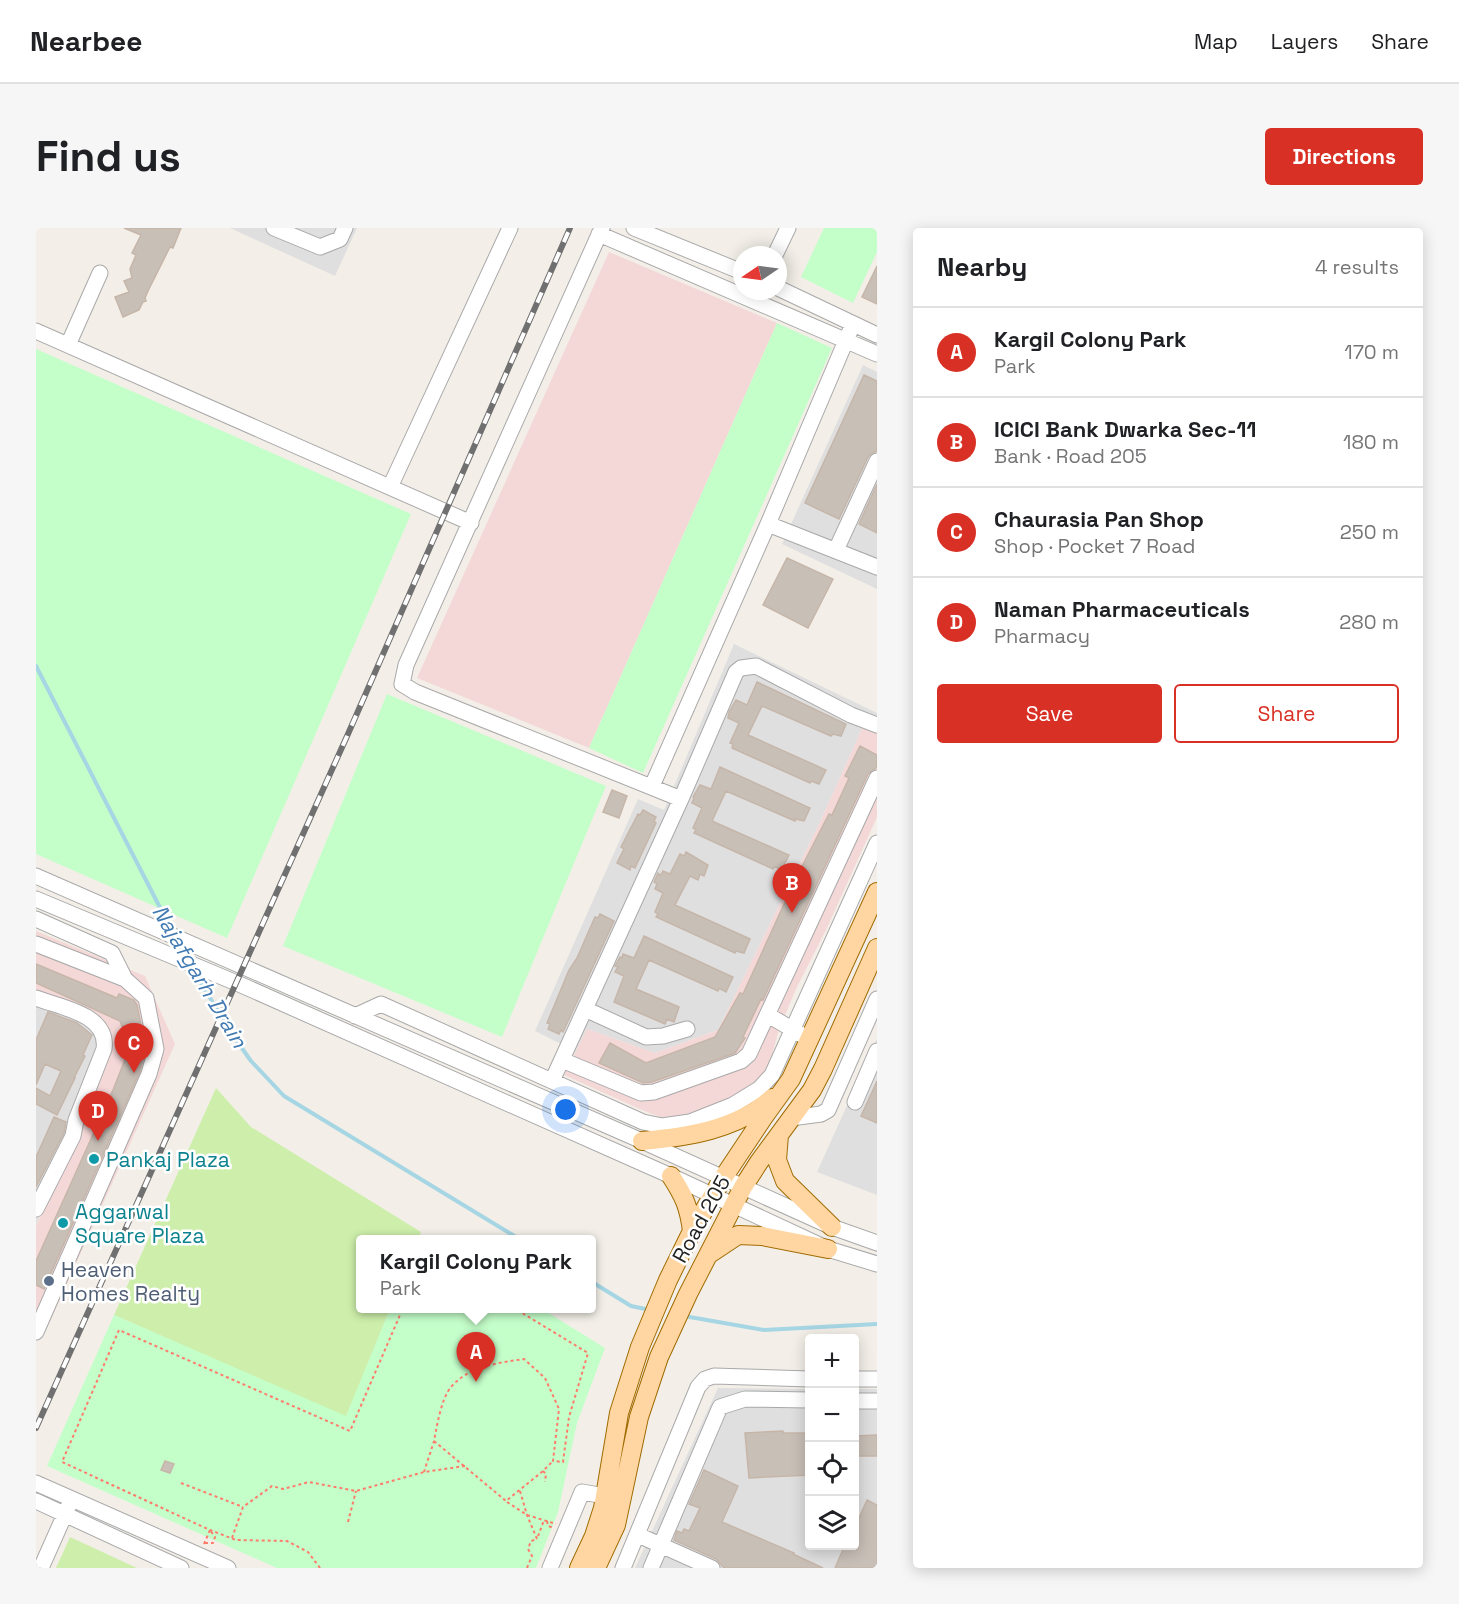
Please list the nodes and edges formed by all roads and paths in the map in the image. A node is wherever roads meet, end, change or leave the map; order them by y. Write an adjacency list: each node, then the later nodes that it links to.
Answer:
1 (345, 228): 6 (street)
2 (510, 228): 20 (street)
3 (625, 228): 8 (street)
4 (634, 228): 10 (street)
5 (788, 228): 9 (street)
6 (284, 230)
7 (600, 231): 8 (street); 21 (street)
8 (618, 243): 16 (street)
9 (779, 246)
10 (733, 268)
11 (100, 273): 17 (street)
12 (787, 292): 13 (street)
13 (853, 324): 15 (street); 16 (street)
14 (36, 331): 17 (street)
15 (877, 335)
16 (846, 340): 18 (street); 22 (street)
17 (68, 345): 20 (street)
18 (877, 354)
19 (877, 460): 23 (street)
20 (390, 487): 21 (street)
21 (471, 523): 27 (street)
22 (768, 524): 23 (street); 27 (street)
23 (836, 550): 24 (street)
24 (877, 567)
25 (877, 725): 28 (street)
26 (877, 778): 42 (street)
27 (652, 786): 28 (street)
28 (676, 797): 40 (street)
29 (877, 843): 44 (street)
30 (36, 876): 41 (street)
31 (877, 892): 44 (main road, Road 205)
32 (38, 900): 34 (street); 53 (street)
33 (36, 919): 34 (street)
34 (53, 927): 37 (street)
35 (36, 944): 37 (street)
36 (877, 948): 50 (main road, Road 205)
37 (125, 979): 67 (street)
38 (877, 999): 50 (street)
39 (37, 1002): 58 (street)
40 (585, 1009): 43 (street); 46 (street)
41 (355, 1016): 48 (street); 52 (street)
42 (774, 1018): 44 (street); 46 (street)
43 (687, 1029)
44 (802, 1035): 47 (main road, Road 205); 48 (street)
45 (877, 1051): 49 (street)
46 (562, 1060): 48 (street)
47 (791, 1079): 52 (main road); 54 (main road, Road 205)
48 (552, 1081)
49 (855, 1102)
50 (791, 1118): 51 (main road, Road 205)
51 (780, 1133): 55 (main road, Road 205); 59 (main road)
52 (642, 1141): 54 (street)
53 (671, 1176): 56 (street); 60 (main road)
54 (723, 1178): 55 (street); 56 (main road, Road 205)
55 (742, 1187): 57 (main road, Road 205); 59 (street)
56 (713, 1196): 57 (street); 60 (main road, Road 205)
57 (733, 1205): 62 (street); 63 (main road, Road 205)
58 (36, 1209)
59 (832, 1227): 61 (street)
60 (692, 1231): 84 (main road, Road 205)
61 (877, 1243)
62 (828, 1249): 63 (main road); 64 (street)
63 (709, 1254): 105 (main road, Road 205)
64 (877, 1264)
65 (401, 1313): 92 (path)
66 (522, 1313): 75 (path)
67 (36, 1332)
68 (805, 1379): 93 (street)
69 (859, 1379): 70 (street)
70 (877, 1379)
71 (805, 1400): 97 (street)
72 (859, 1401): 73 (street)
73 (877, 1401)
74 (434, 1440): 75 (path); 76 (path); 78 (path)
75 (553, 1461): 77 (path)
76 (465, 1466): 78 (path); 86 (path)
77 (543, 1471): 79 (path); 83 (path)
78 (424, 1472): 82 (path)
79 (545, 1482)
80 (181, 1483): 88 (path)
81 (42, 1485): 85 (street); 87 (street)
82 (356, 1491): 88 (path); 91 (path)
83 (520, 1491): 86 (path); 90 (path)
84 (605, 1496): 103 (street); 104 (main road, Road 205)
85 (73, 1499): 89 (street); 100 (street)
86 (506, 1501): 90 (path)
87 (38, 1506): 89 (street)
88 (243, 1507): 94 (path)
89 (65, 1514): 98 (street); 99 (street)
90 (526, 1515): 95 (path); 95 (path)
91 (348, 1522)
92 (210, 1530): 94 (path); 96 (path)
93 (638, 1535): 97 (street); 106 (street)
94 (232, 1538): 101 (path)
95 (537, 1539): 102 (path)
96 (205, 1543)
97 (661, 1546): 107 (street); 108 (street)
98 (41, 1568)
99 (181, 1568)
100 (228, 1568)
101 (320, 1568)
102 (527, 1568)
103 (550, 1568)
104 (579, 1568)
105 (596, 1568)
106 (623, 1568)
107 (651, 1568)
108 (712, 1568)

